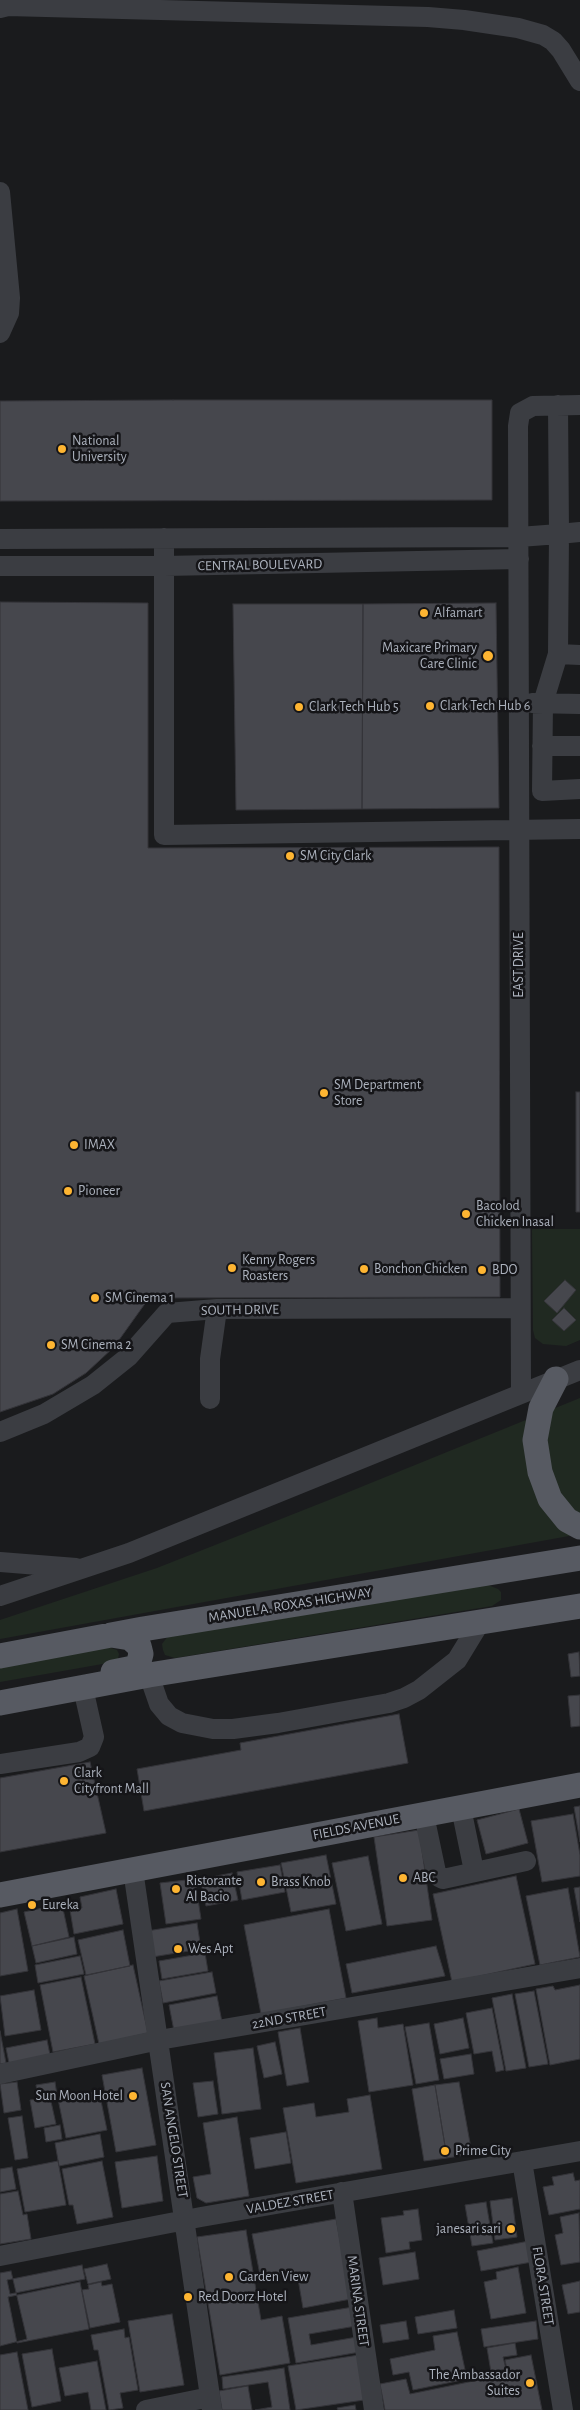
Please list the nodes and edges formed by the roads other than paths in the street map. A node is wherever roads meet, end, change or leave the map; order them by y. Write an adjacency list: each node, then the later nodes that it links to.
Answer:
1 (0, 8): 2 (street)
2 (400, 8): 3 (street)
3 (580, 81)
4 (0, 192): 5 (street)
5 (0, 333)
6 (580, 405): 7 (street)
7 (558, 406): 9 (street); 10 (street, EAST DRIVE)
8 (580, 532): 9 (street, CENTRAL BOULEVARD)
9 (559, 534): 10 (street, CENTRAL BOULEVARD); 16 (street)
10 (519, 537): 12 (street, CENTRAL BOULEVARD); 13 (street, EAST DRIVE)
11 (0, 538): 12 (street, CENTRAL BOULEVARD)
12 (164, 538): 15 (street)
13 (519, 560): 15 (street, CENTRAL BOULEVARD); 18 (street, EAST DRIVE)
14 (0, 566): 15 (street, CENTRAL BOULEVARD)
15 (164, 566): 25 (street)
16 (558, 654): 17 (street); 19 (street)
17 (580, 655)
18 (519, 703): 19 (street); 25 (street, EAST DRIVE)
19 (543, 703): 20 (street); 21 (street)
20 (580, 704)
21 (542, 746): 22 (street); 23 (street)
22 (580, 746)
23 (580, 789)
24 (580, 829): 25 (street)
25 (519, 830): 26 (street, EAST DRIVE)
26 (520, 1308): 27 (street, SOUTH DRIVE); 30 (street, EAST DRIVE)
27 (217, 1309): 31 (street); 32 (street, SOUTH DRIVE)
28 (580, 1370): 29 (street)
29 (556, 1379): 30 (street); 33 (main road)
30 (521, 1393): 36 (street)
31 (210, 1399)
32 (0, 1432)
33 (580, 1527)
34 (580, 1558): 40 (main road, MANUEL A. ROXAS HIGHWAY)
35 (0, 1562): 36 (street)
36 (86, 1569): 37 (street)
37 (0, 1596)
38 (580, 1606): 39 (main road)
39 (479, 1624): 42 (main road); 42 (street)
40 (111, 1635): 41 (main road, MANUEL A. ROXAS HIGHWAY); 44 (main road)
41 (0, 1656)
42 (149, 1675): 43 (main road)
43 (82, 1688): 45 (main road); 46 (street)
44 (0, 1693)
45 (0, 1703)
46 (0, 1764)
47 (580, 1785): 48 (main road, FIELDS AVENUE)
48 (461, 1808): 49 (main road, FIELDS AVENUE); 52 (street)
49 (424, 1814): 51 (main road, FIELDS AVENUE); 52 (street)
50 (526, 1861): 52 (street)
51 (133, 1870): 53 (main road, FIELDS AVENUE); 55 (street, SAN ANGELO STREET)
52 (474, 1870)
53 (0, 1895)
54 (580, 1968): 55 (street, 22ND STREET)
55 (159, 2040): 56 (street, 22ND STREET); 60 (street, SAN ANGELO STREET)
56 (0, 2074)
57 (580, 2150): 58 (street, VALDEZ STREET)
58 (522, 2161): 59 (street, VALDEZ STREET); 65 (street, FLORA STREET)
59 (342, 2192): 60 (street, VALDEZ STREET); 64 (street, MARINA STREET)
60 (186, 2220): 61 (street, VALDEZ STREET); 62 (street, SAN ANGELO STREET)
61 (0, 2256)
62 (211, 2403): 63 (street)
63 (146, 2410)
64 (374, 2410)
65 (564, 2410)

